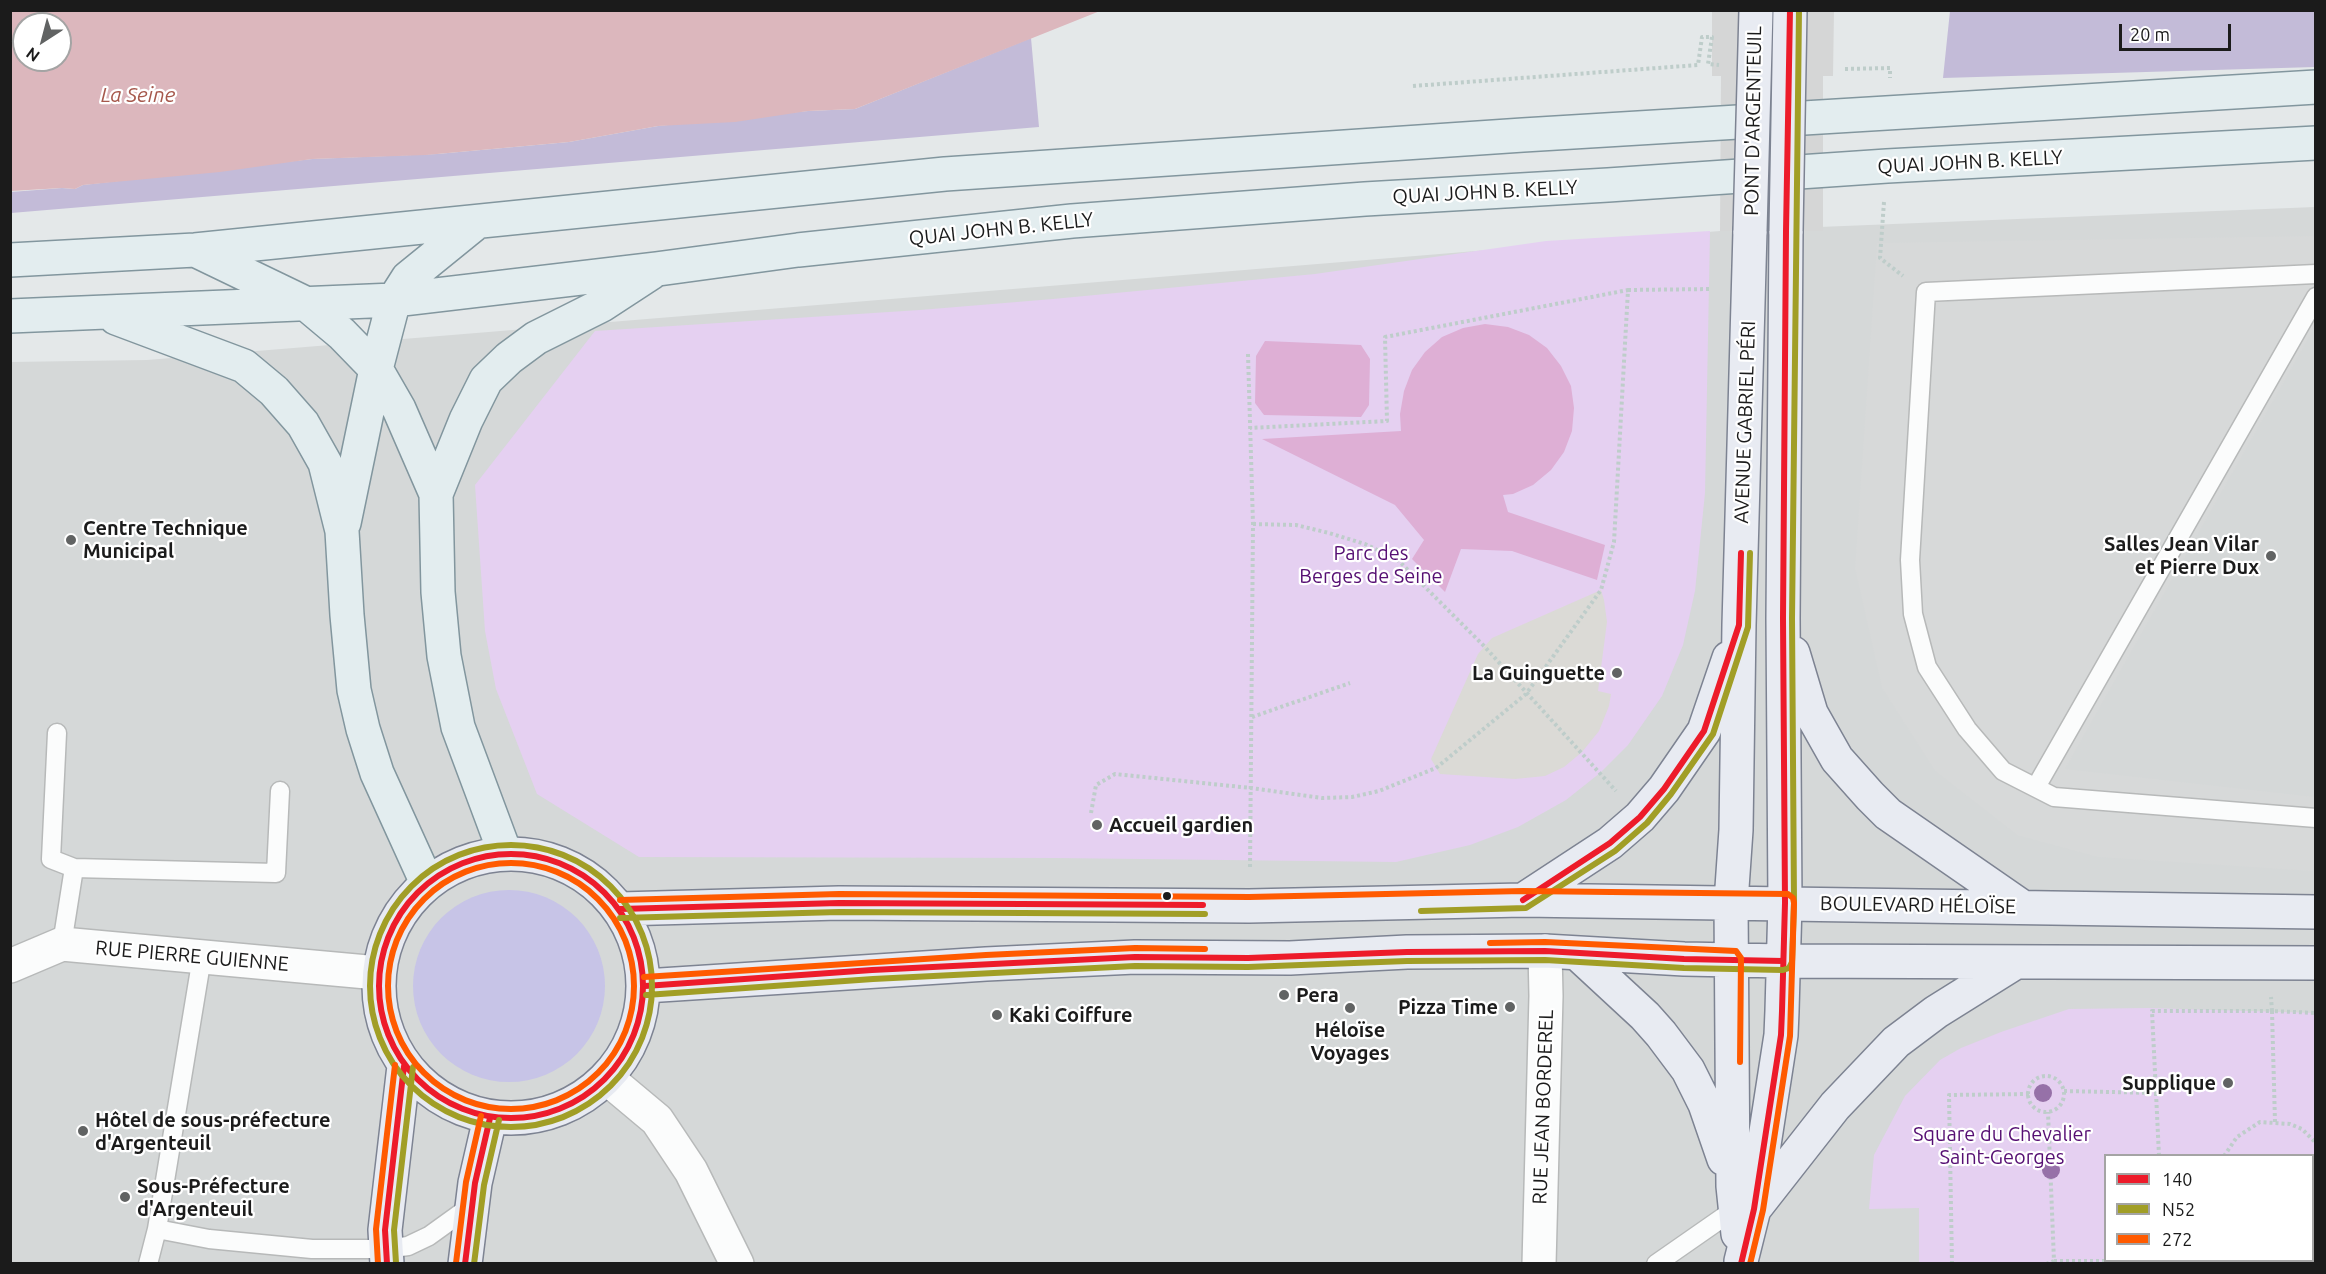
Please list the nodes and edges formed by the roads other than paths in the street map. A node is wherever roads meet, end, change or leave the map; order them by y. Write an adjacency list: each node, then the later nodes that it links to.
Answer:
1 (1756, 10): 6 (main road, PONT D'ARGENTEUIL, bridge)
2 (1790, 10): 7 (main road, PONT D'ARGENTEUIL, bridge)
3 (2316, 87): 5 (main road)
4 (2316, 143): 10 (main road, QUAI JOHN B. KELLY)
5 (477, 222): 8 (main road); 13 (main road)
6 (1750, 231): 21 (main road, AVENUE GABRIEL PÉRI)
7 (1786, 231): 20 (main road, AVENUE GABRIEL PÉRI)
8 (195, 250): 9 (main road); 14 (main road)
9 (10, 260)
10 (657, 269): 13 (main road, QUAI JOHN B. KELLY); 18 (main road)
11 (2316, 274): 23 (lane)
12 (2316, 297): 23 (lane)
13 (394, 300): 14 (main road, QUAI JOHN B. KELLY); 17 (main road)
14 (305, 303): 15 (main road, QUAI JOHN B. KELLY); 17 (main road)
15 (100, 312): 16 (main road, QUAI JOHN B. KELLY); 19 (main road)
16 (10, 316)
17 (376, 369): 18 (main road); 19 (main road)
18 (436, 494): 26 (main road)
19 (342, 531): 28 (main road)
20 (1783, 618): 31 (main road, AVENUE GABRIEL PÉRI); 32 (main road)
21 (1739, 625): 29 (main road); 30 (main road, AVENUE GABRIEL PÉRI)
22 (57, 733): 27 (lane)
23 (2036, 787): 25 (lane)
24 (280, 792): 27 (lane)
25 (2316, 818)
26 (505, 853): 28 (main road); 33 (main road)
27 (74, 868): 35 (lane)
28 (427, 883): 44 (main road)
29 (1524, 900): 30 (main road, BOULEVARD HÉLOÏSE); 33 (main road, BOULEVARD HÉLOÏSE)
30 (1731, 902): 31 (main road, BOULEVARD HÉLOÏSE); 39 (main road, AVENUE GABRIEL PÉRI)
31 (1785, 903): 32 (main road, BOULEVARD HÉLOÏSE); 40 (main road, AVENUE GABRIEL PÉRI)
32 (2021, 906): 34 (main road, BOULEVARD HÉLOÏSE)
33 (620, 909): 45 (main road)
34 (2316, 912)
35 (62, 944): 38 (street, RUE PIERRE GUIENNE); 43 (street, RUE PIERRE GUIENNE)
36 (1545, 951): 37 (main road); 45 (main road); 57 (street, RUE JEAN BORDEREL)
37 (1578, 954): 39 (main road); 49 (main road)
38 (202, 957): 44 (street, RUE PIERRE GUIENNE); 51 (lane)
39 (1732, 959): 40 (main road); 49 (main road, AVENUE GABRIEL PÉRI)
40 (1783, 961): 41 (main road); 49 (main road, AVENUE GABRIEL PÉRI)
41 (2016, 962): 42 (main road); 49 (main road)
42 (2316, 963)
43 (10, 966)
44 (378, 973): 46 (main road)
45 (645, 986): 47 (main road)
46 (404, 1066): 48 (main road); 52 (main road)
47 (608, 1078): 48 (main road); 56 (street)
48 (490, 1118): 50 (main road)
49 (1741, 1201): 53 (main road, AVENUE GABRIEL PÉRI); 58 (lane)
50 (472, 1205): 52 (lane); 55 (main road)
51 (157, 1229): 52 (lane); 54 (lane)
52 (386, 1256)
53 (1741, 1262)
54 (148, 1263)
55 (465, 1263)
56 (737, 1263)
57 (1539, 1263)
58 (1656, 1263)

